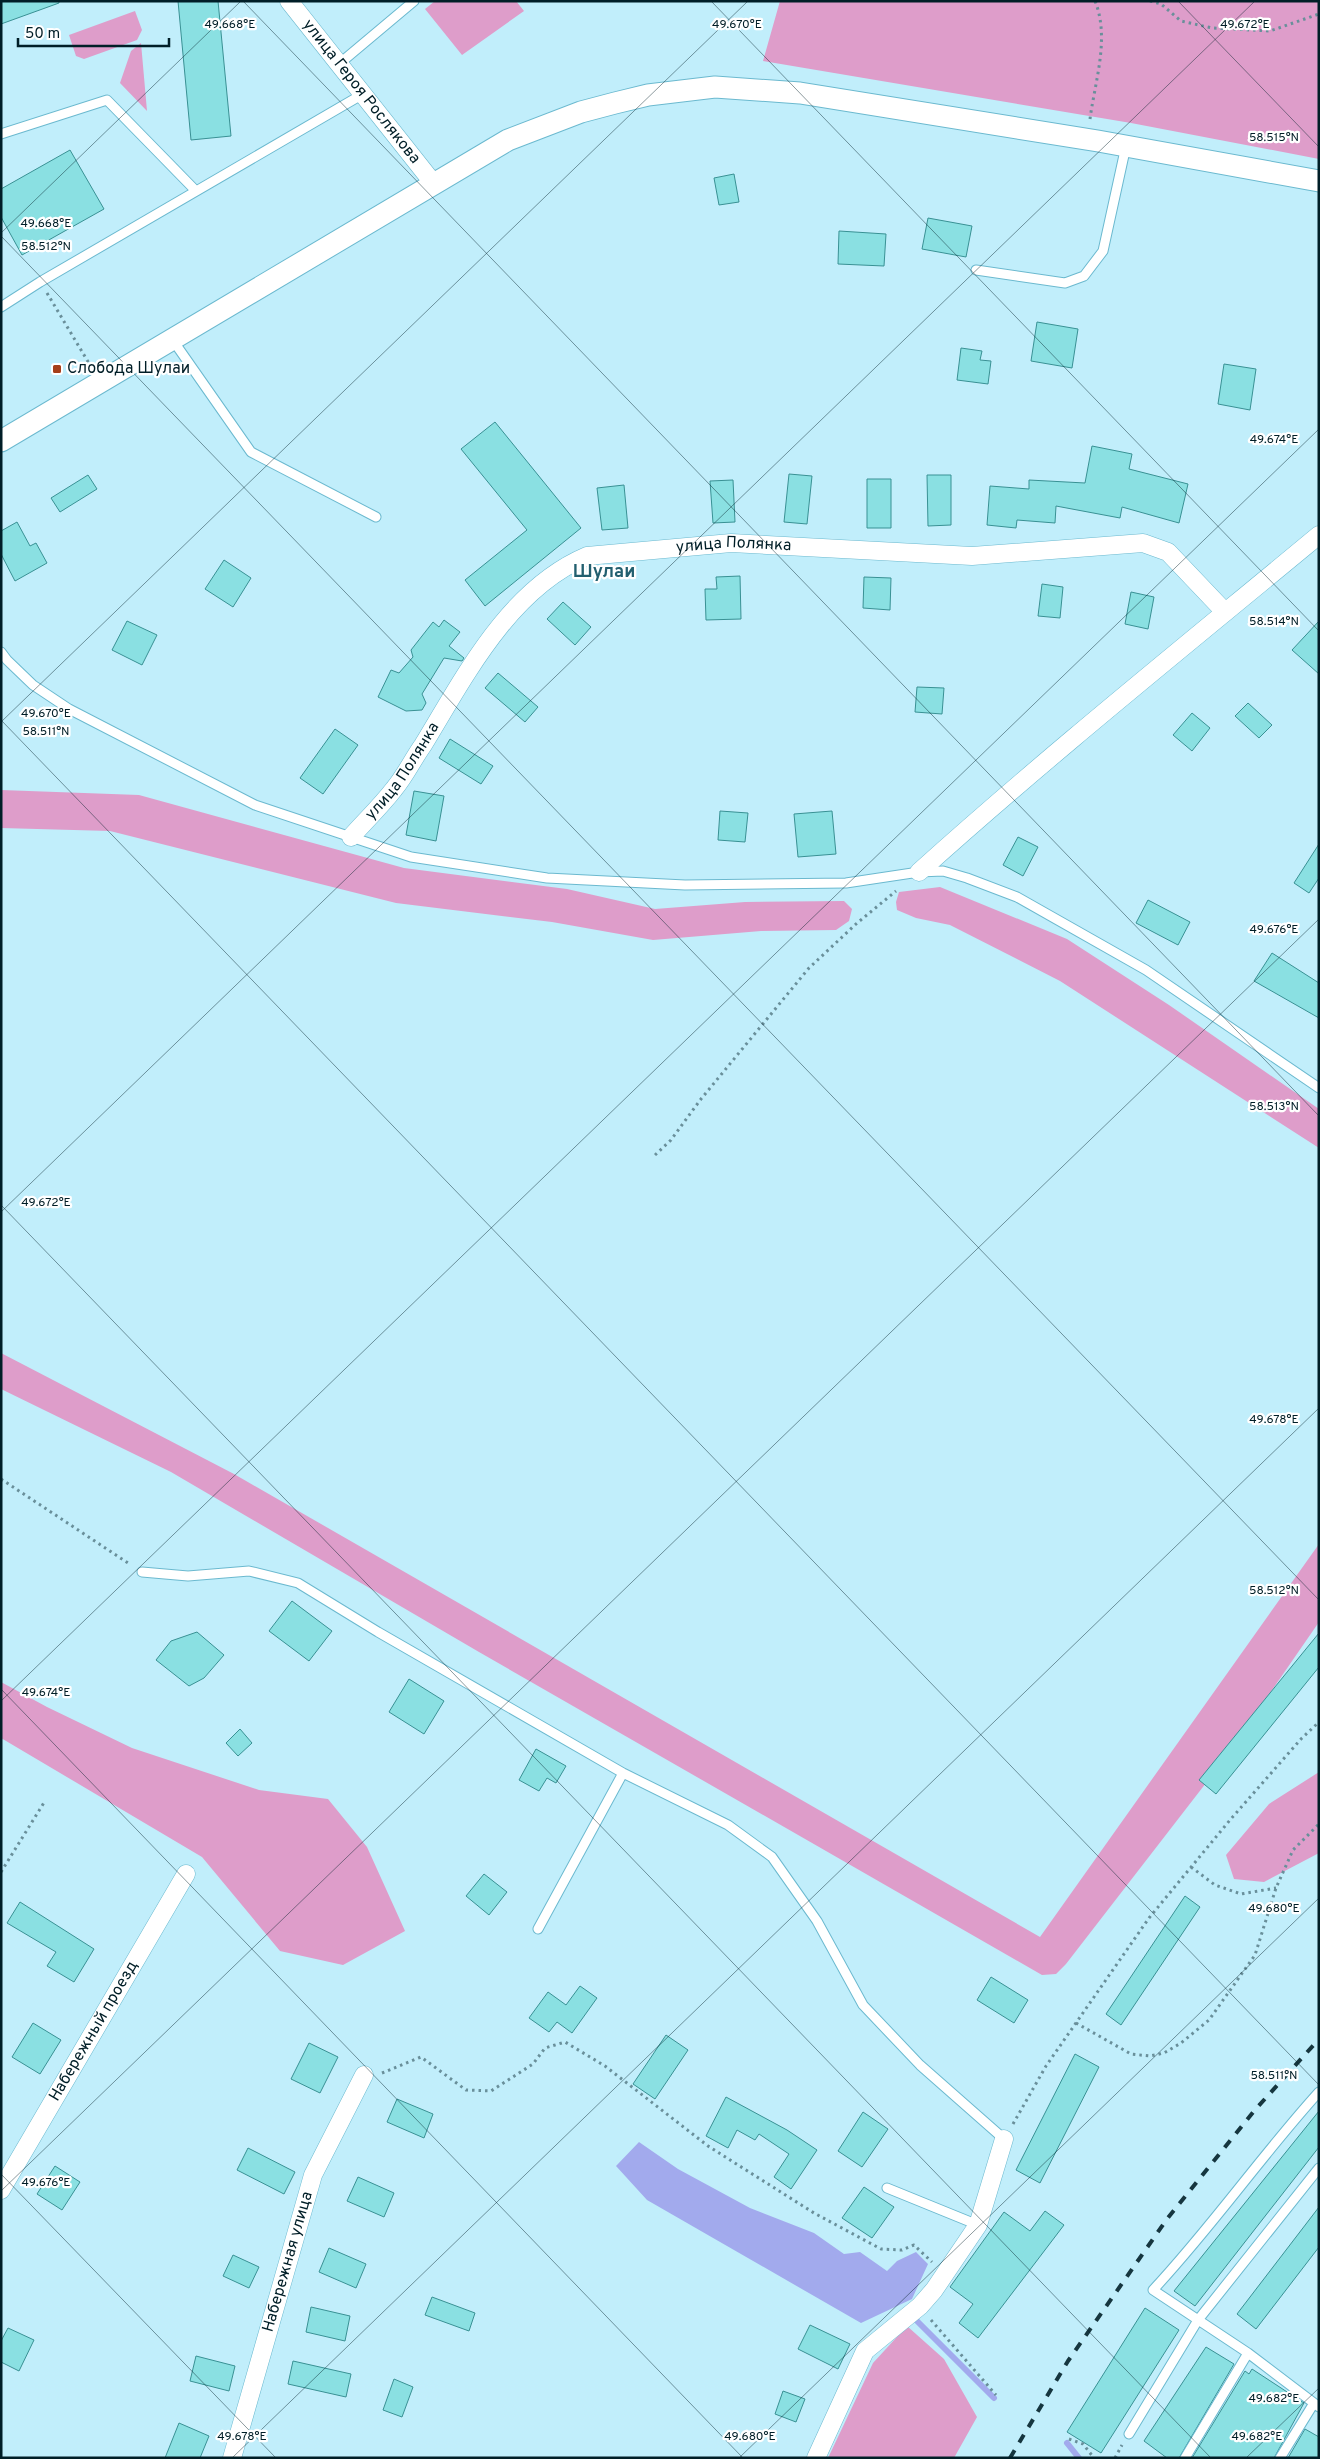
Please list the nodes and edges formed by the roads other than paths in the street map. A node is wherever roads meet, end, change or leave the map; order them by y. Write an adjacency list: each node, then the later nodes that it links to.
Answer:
1 (289, 1): 3 (street, улица Героя Рослякова)
2 (414, 1): 3 (lane)
3 (339, 64): 4 (street, улица Героя Рослякова)
4 (362, 94): 8 (street, улица Героя Рослякова); 9 (lane)
5 (1, 134): 9 (lane)
6 (1126, 146): 7 (street); 8 (street); 10 (lane)
7 (1319, 181)
8 (434, 184): 12 (street)
9 (196, 191): 11 (lane)
10 (976, 270)
11 (1, 308)
12 (172, 339): 13 (street); 14 (lane)
13 (1, 441)
14 (376, 518)
15 (1319, 534): 16 (street)
16 (1225, 612): 18 (street, улица Полянка); 19 (street)
17 (1, 652): 18 (lane)
18 (350, 837): 19 (lane)
19 (919, 872): 20 (lane)
20 (1319, 1088)
21 (142, 1572): 22 (lane)
22 (623, 1772): 24 (lane); 27 (lane)
23 (186, 1874): 30 (street, Набережный проезд)
24 (538, 1929)
25 (364, 2075): 36 (street, Набережная улица)
26 (1319, 2092): 32 (lane)
27 (1004, 2139): 31 (street)
28 (1319, 2168): 32 (lane)
29 (887, 2188): 31 (lane)
30 (1, 2190)
31 (978, 2225): 37 (street)
32 (1198, 2320): 33 (lane); 35 (lane)
33 (1248, 2353): 34 (lane); 38 (lane)
34 (1316, 2405): 39 (lane)
35 (1129, 2434)
36 (232, 2458)
37 (816, 2458)
38 (1185, 2458)
39 (1280, 2458)

